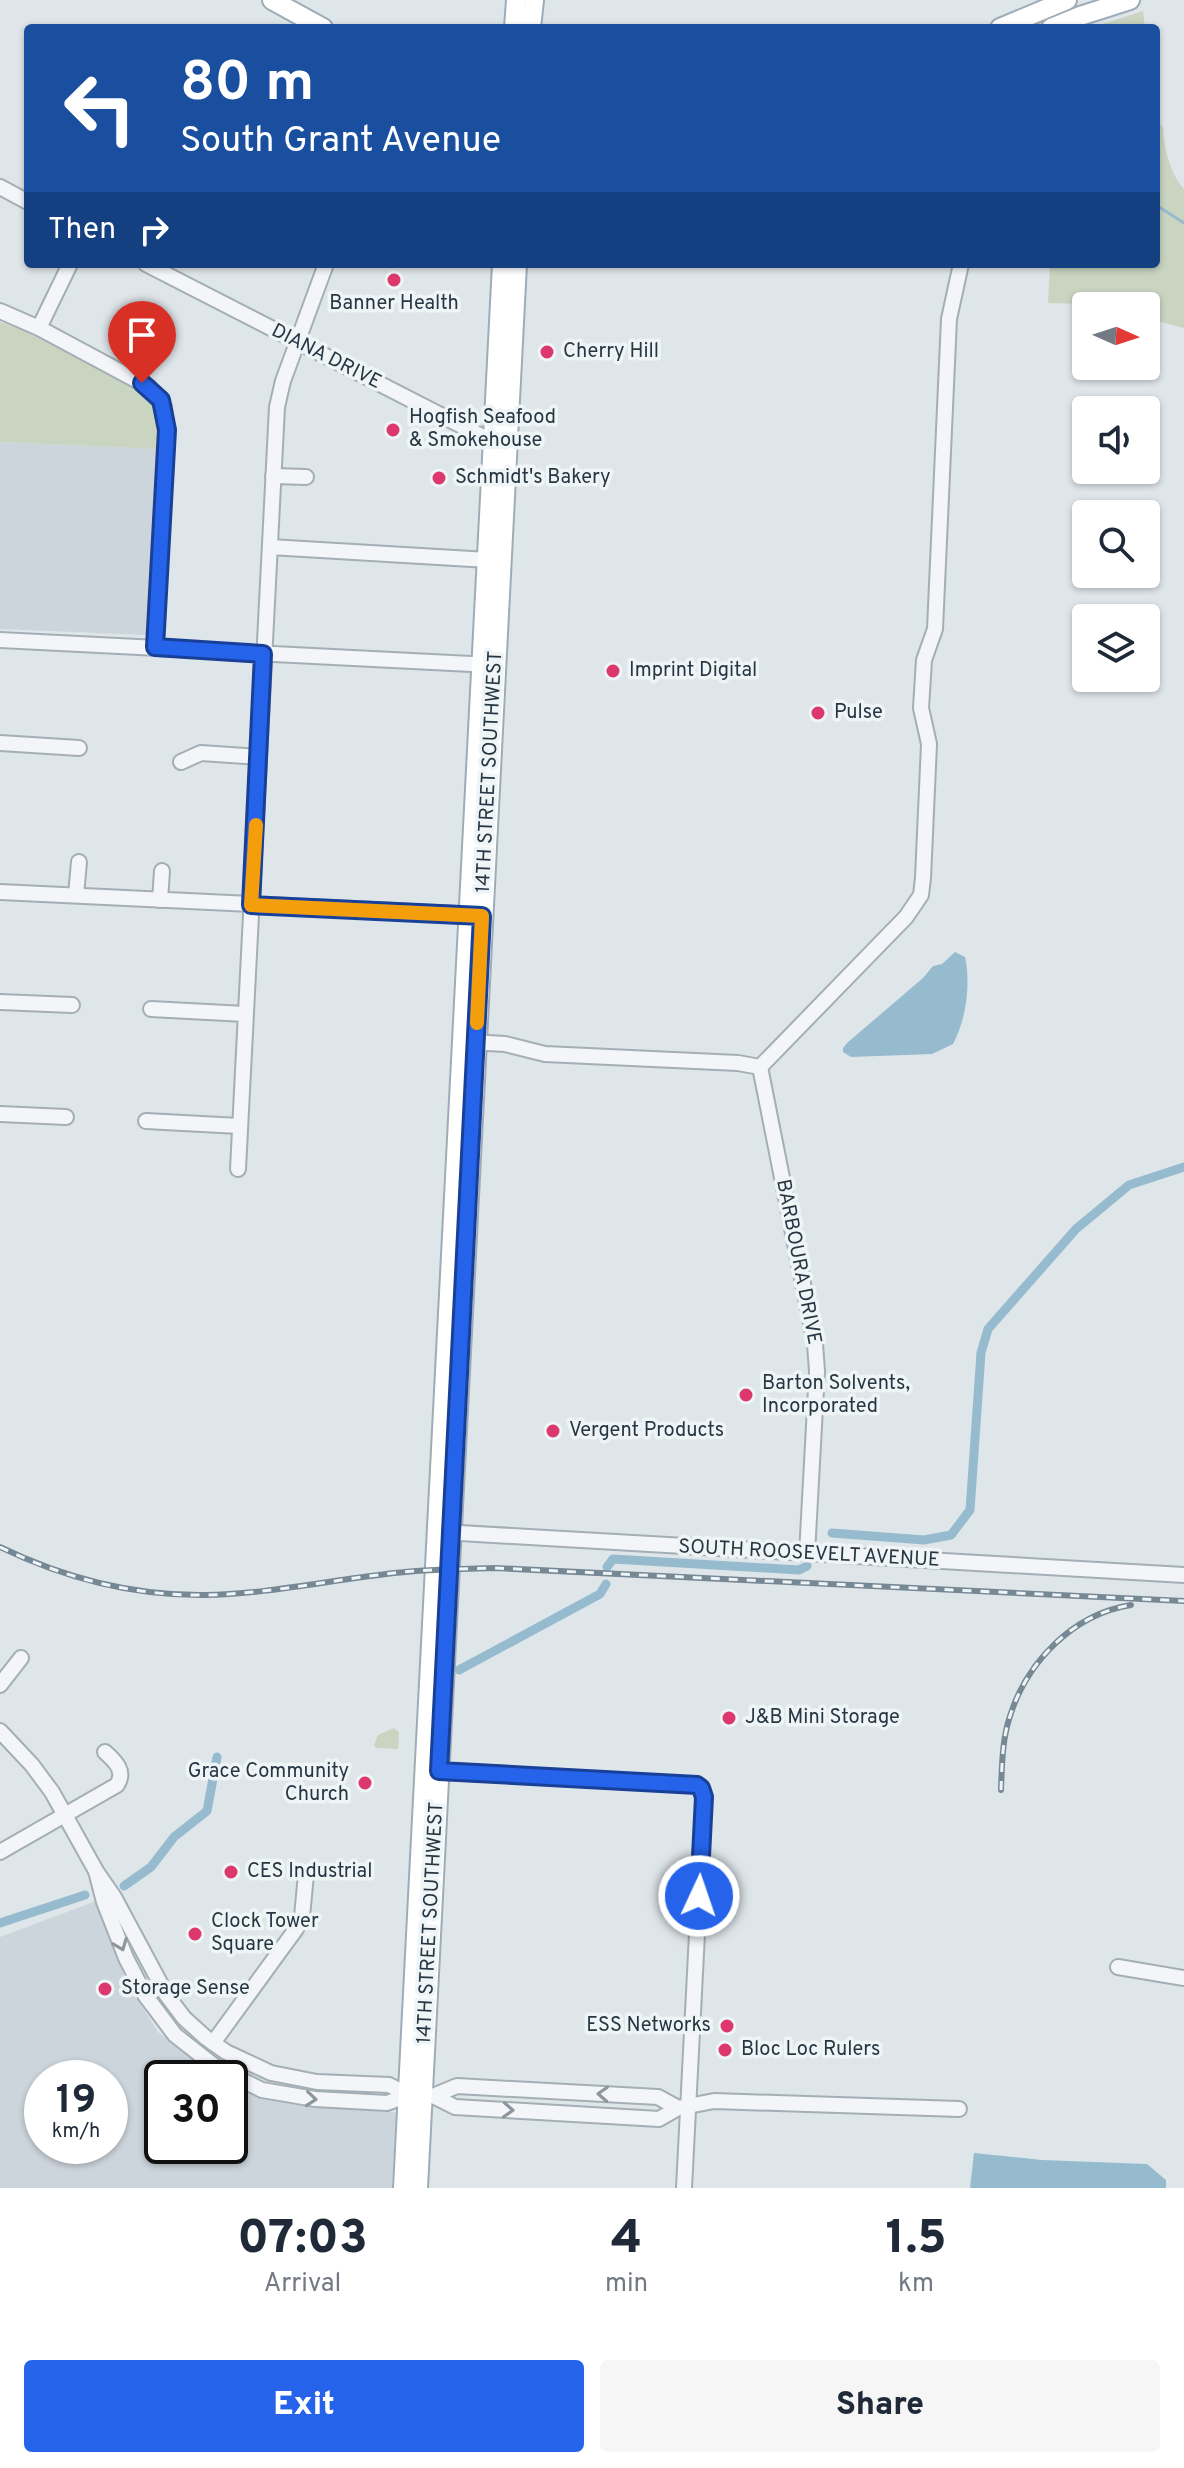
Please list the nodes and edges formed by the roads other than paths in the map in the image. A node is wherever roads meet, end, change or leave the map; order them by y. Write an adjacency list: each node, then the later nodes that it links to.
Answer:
1 (272, 0): 6 (main road)
2 (516, 0): 7 (main road)
3 (534, 0): 8 (main road)
4 (1120, 2): 11 (main road)
5 (1061, 3): 9 (main road); 10 (main road)
6 (316, 24)
7 (514, 24)
8 (531, 24)
9 (1010, 24)
10 (1029, 24)
11 (1062, 24)
12 (0, 187): 13 (street)
13 (24, 200)
14 (68, 268): 21 (street)
15 (154, 268): 22 (street, DIANA DRIVE)
16 (325, 268): 22 (street)
17 (502, 268): 23 (main road, 14TH STREET SOUTHWEST)
18 (517, 268): 23 (main road, 14TH STREET SOUTHWEST)
19 (960, 268): 48 (street)
20 (0, 311): 21 (street)
21 (39, 328): 29 (street)
22 (299, 342): 23 (street, DIANA DRIVE); 24 (street)
23 (501, 446): 27 (main road, 14TH STREET SOUTHWEST); 31 (main road, 14TH STREET SOUTHWEST)
24 (273, 476): 25 (street); 26 (street)
25 (306, 477)
26 (270, 547): 27 (street); 30 (street)
27 (488, 560): 31 (main road, 14TH STREET SOUTHWEST)
28 (0, 640): 29 (street)
29 (155, 647): 30 (street)
30 (263, 654): 31 (street); 34 (street)
31 (489, 665): 42 (main road, 14TH STREET SOUTHWEST)
32 (0, 743): 33 (street)
33 (79, 748)
34 (259, 757): 35 (street); 41 (street)
35 (181, 762)
36 (79, 862): 39 (street)
37 (162, 871): 40 (street)
38 (0, 892): 39 (street)
39 (76, 895): 40 (street)
40 (160, 900): 41 (street)
41 (251, 905): 42 (street); 46 (street)
42 (475, 915): 47 (main road, 14TH STREET SOUTHWEST)
43 (0, 1002): 44 (street)
44 (72, 1005)
45 (151, 1009): 46 (street)
46 (245, 1014): 52 (street)
47 (468, 1041): 48 (street); 54 (main road, 14TH STREET SOUTHWEST)
48 (760, 1067): 55 (street, BARBOURA DRIVE)
49 (0, 1114): 50 (street)
50 (66, 1117)
51 (146, 1121): 52 (street)
52 (239, 1126): 53 (street)
53 (238, 1169)
54 (443, 1532): 55 (street, SOUTH ROOSEVELT AVENUE); 61 (main road, 14TH STREET SOUTHWEST)
55 (807, 1554): 56 (street, SOUTH ROOSEVELT AVENUE)
56 (1184, 1575)
57 (21, 1658): 58 (street)
58 (0, 1685)
59 (0, 1731): 62 (street)
60 (105, 1752): 62 (street)
61 (432, 1771): 69 (main road, 14TH STREET SOUTHWEST); 70 (street)
62 (67, 1815): 63 (street); 64 (street)
63 (0, 1852)
64 (96, 1871): 68 (street); 69 (street, one-way to 69)
65 (306, 1874): 68 (street)
66 (1118, 1967): 67 (street)
67 (1184, 1978)
68 (213, 2043): 69 (street)
69 (422, 2095): 70 (street, one-way to 69); 70 (street, one-way to 70); 72 (main road); 73 (main road)
70 (683, 2108): 71 (street); 74 (street)
71 (959, 2109)
72 (403, 2188)
73 (418, 2188)
74 (684, 2188)

